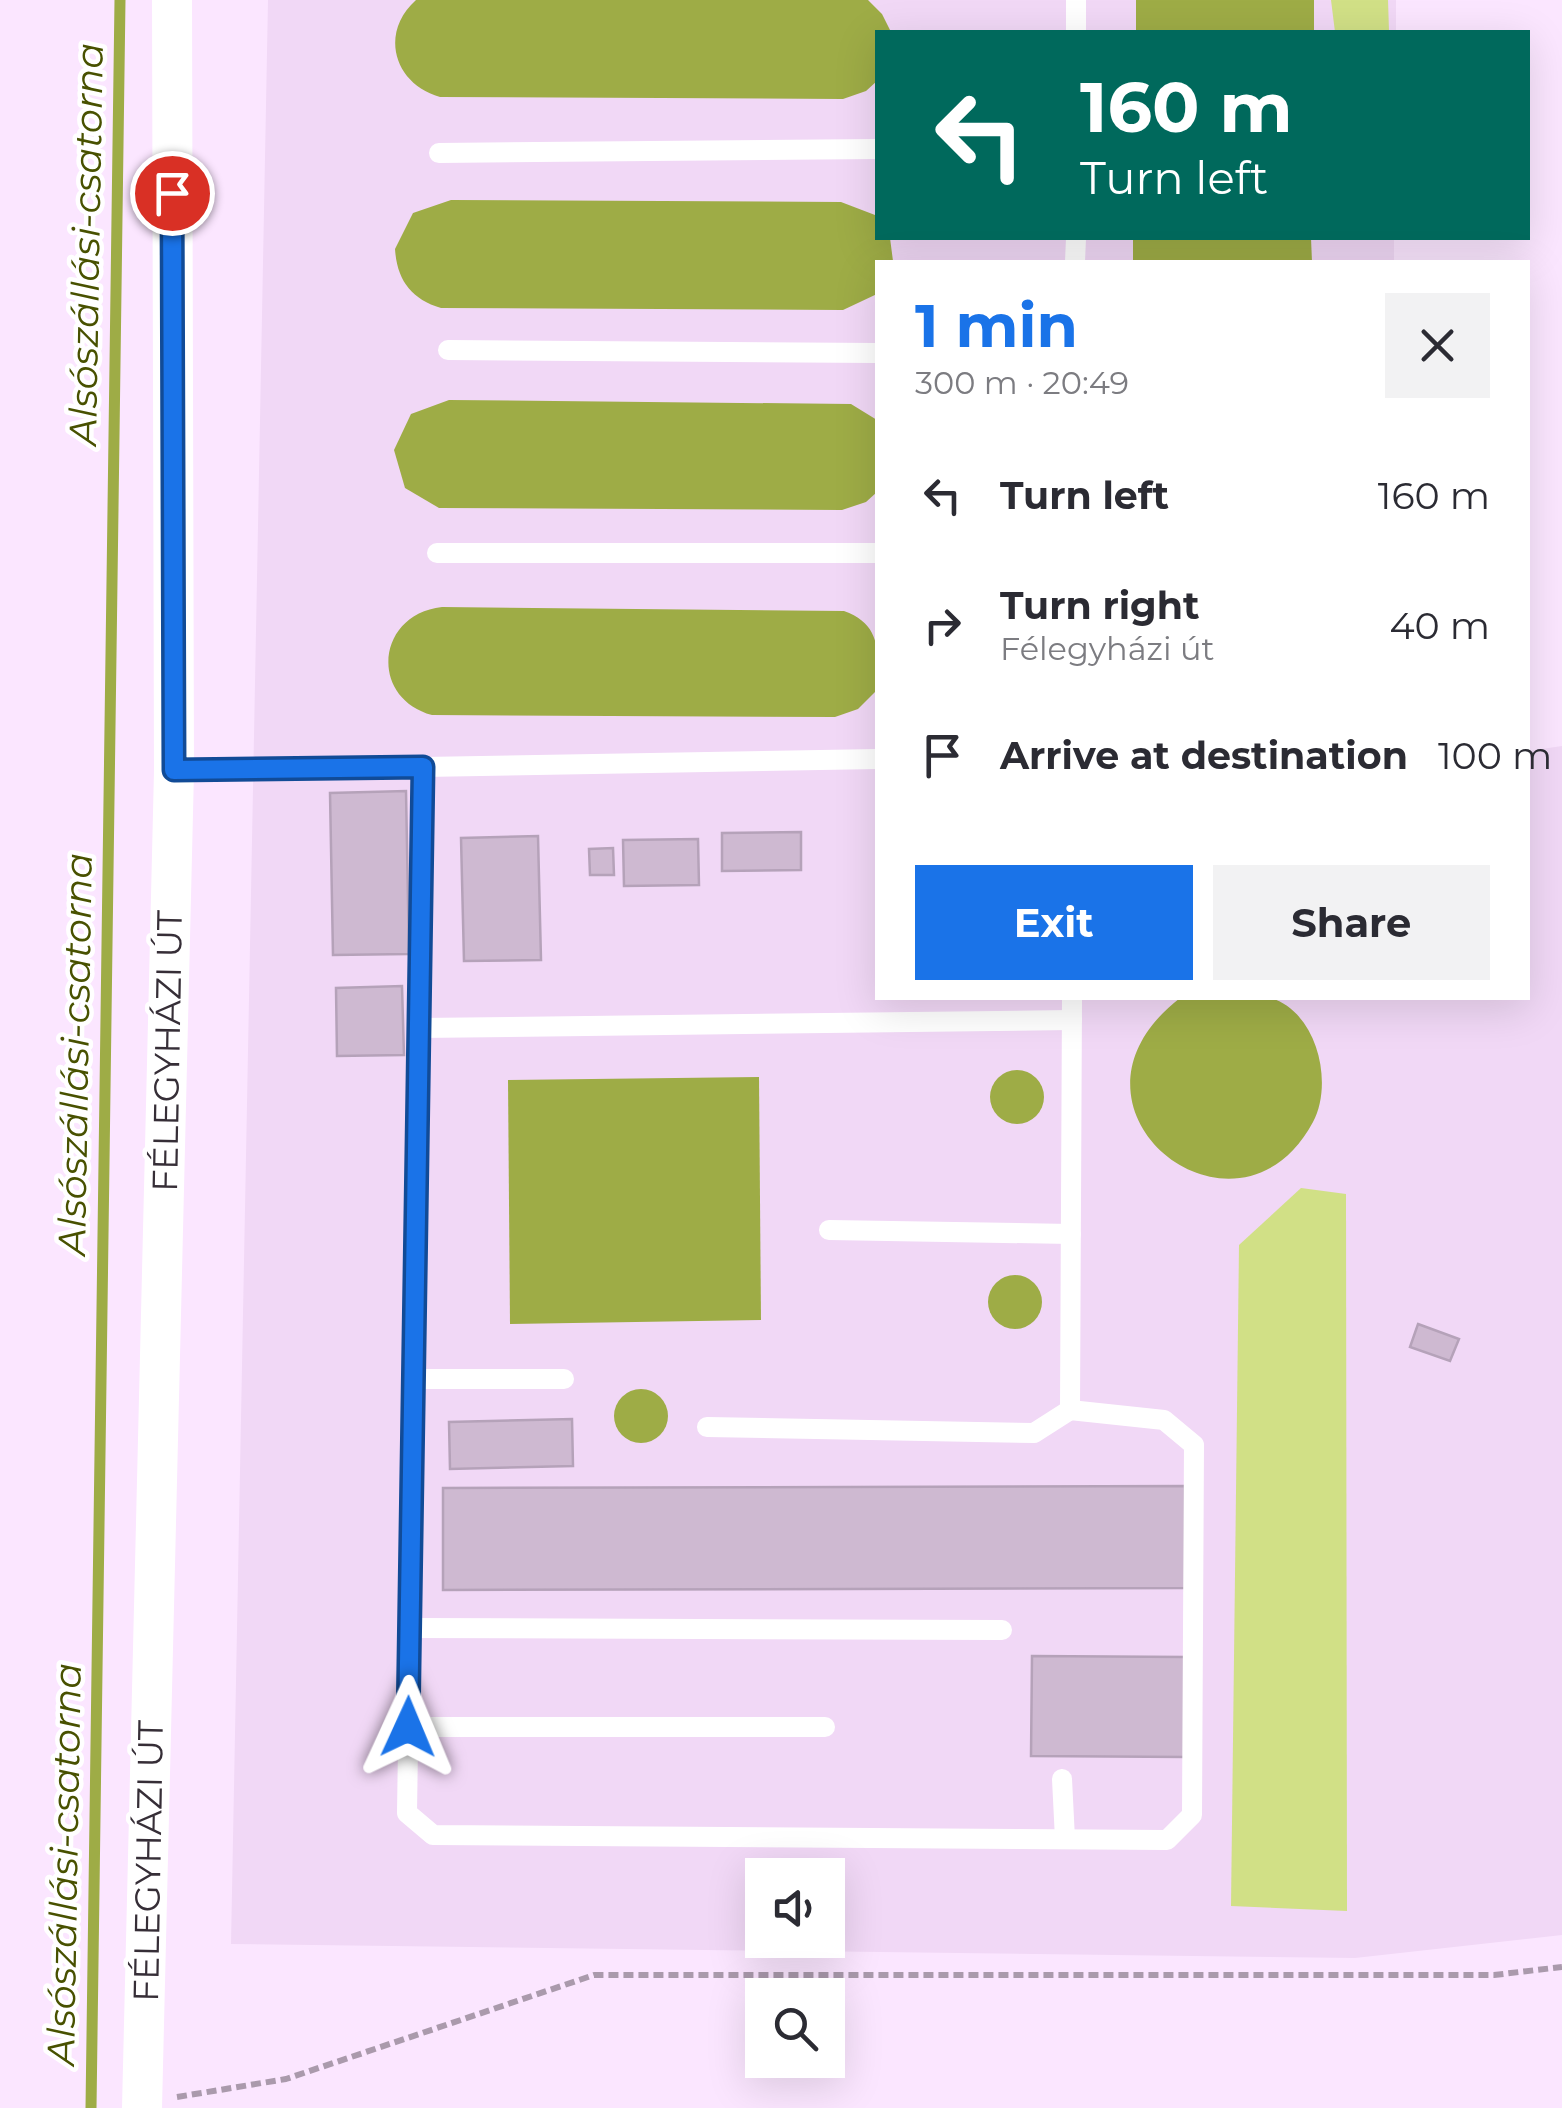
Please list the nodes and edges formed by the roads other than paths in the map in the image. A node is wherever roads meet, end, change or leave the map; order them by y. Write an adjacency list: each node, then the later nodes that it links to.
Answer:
1 (172, 0): 12 (street, FÉLEGYHÁZI ÚT)
2 (1076, 0): 3 (lane)
3 (1076, 30)
4 (875, 149): 5 (lane)
5 (439, 153)
6 (448, 350): 7 (lane)
7 (875, 354)
8 (438, 553): 9 (lane)
9 (875, 553)
10 (875, 759): 11 (lane)
11 (423, 767): 12 (lane); 15 (lane)
12 (174, 770): 28 (street, FÉLEGYHÁZI ÚT)
13 (1072, 1000): 14 (lane)
14 (1072, 1020): 15 (lane); 17 (lane)
15 (419, 1028): 18 (lane)
16 (828, 1230): 17 (lane)
17 (1071, 1234): 20 (lane)
18 (414, 1379): 19 (lane); 22 (lane)
19 (564, 1379)
20 (1070, 1410): 21 (lane); 27 (lane)
21 (707, 1427)
22 (410, 1628): 23 (lane); 25 (lane)
23 (1002, 1630)
24 (825, 1726): 25 (lane)
25 (408, 1727): 27 (lane)
26 (1062, 1779): 27 (lane)
27 (1064, 1839)
28 (142, 2105)

